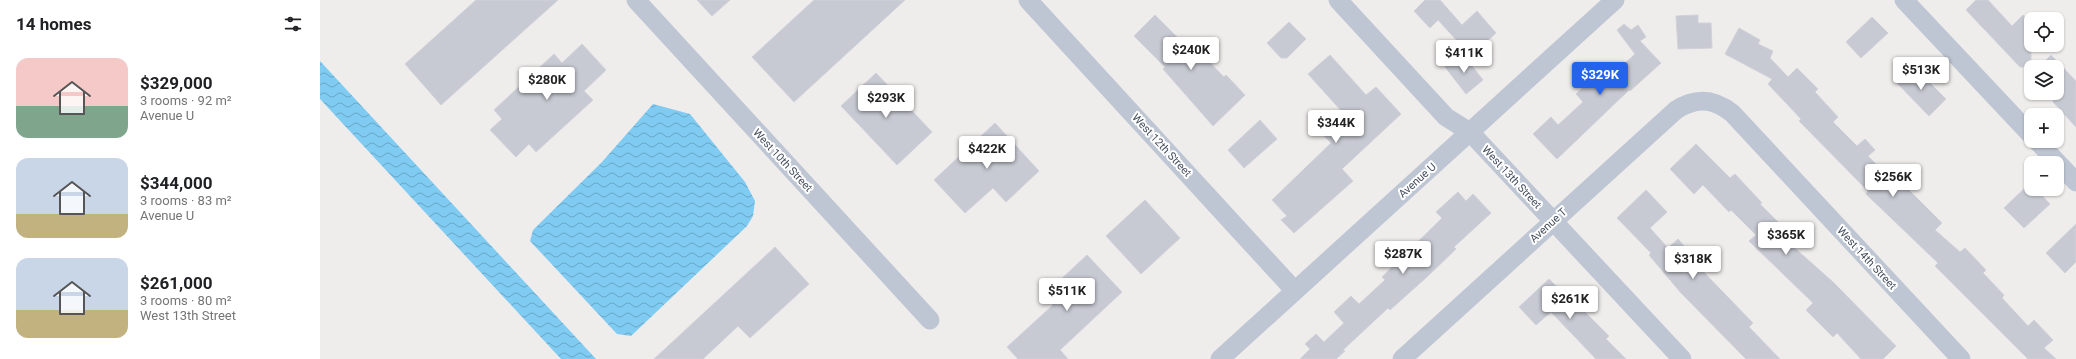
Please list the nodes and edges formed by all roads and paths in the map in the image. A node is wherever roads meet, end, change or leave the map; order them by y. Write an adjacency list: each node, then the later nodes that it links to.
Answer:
1 (636, 0): 13 (street, West 10th Street)
2 (1028, 0): 12 (street, West 12th Street)
3 (1338, 0): 8 (street, West 13th Street)
4 (1615, 0): 8 (street, Avenue U)
5 (1904, 0): 7 (street)
6 (1699, 100): 11 (street, Avenue T); 17 (street, West 14th Street)
7 (2024, 128)
8 (1470, 132): 11 (street, West 13th Street); 12 (street, Avenue U)
9 (2044, 148): 10 (street)
10 (2076, 182)
11 (1553, 221): 15 (street, Avenue T); 16 (street, West 13th Street)
12 (1295, 291): 14 (street, Avenue U)
13 (930, 320)
14 (1220, 359)
15 (1402, 359)
16 (1682, 359)
17 (1961, 359)

